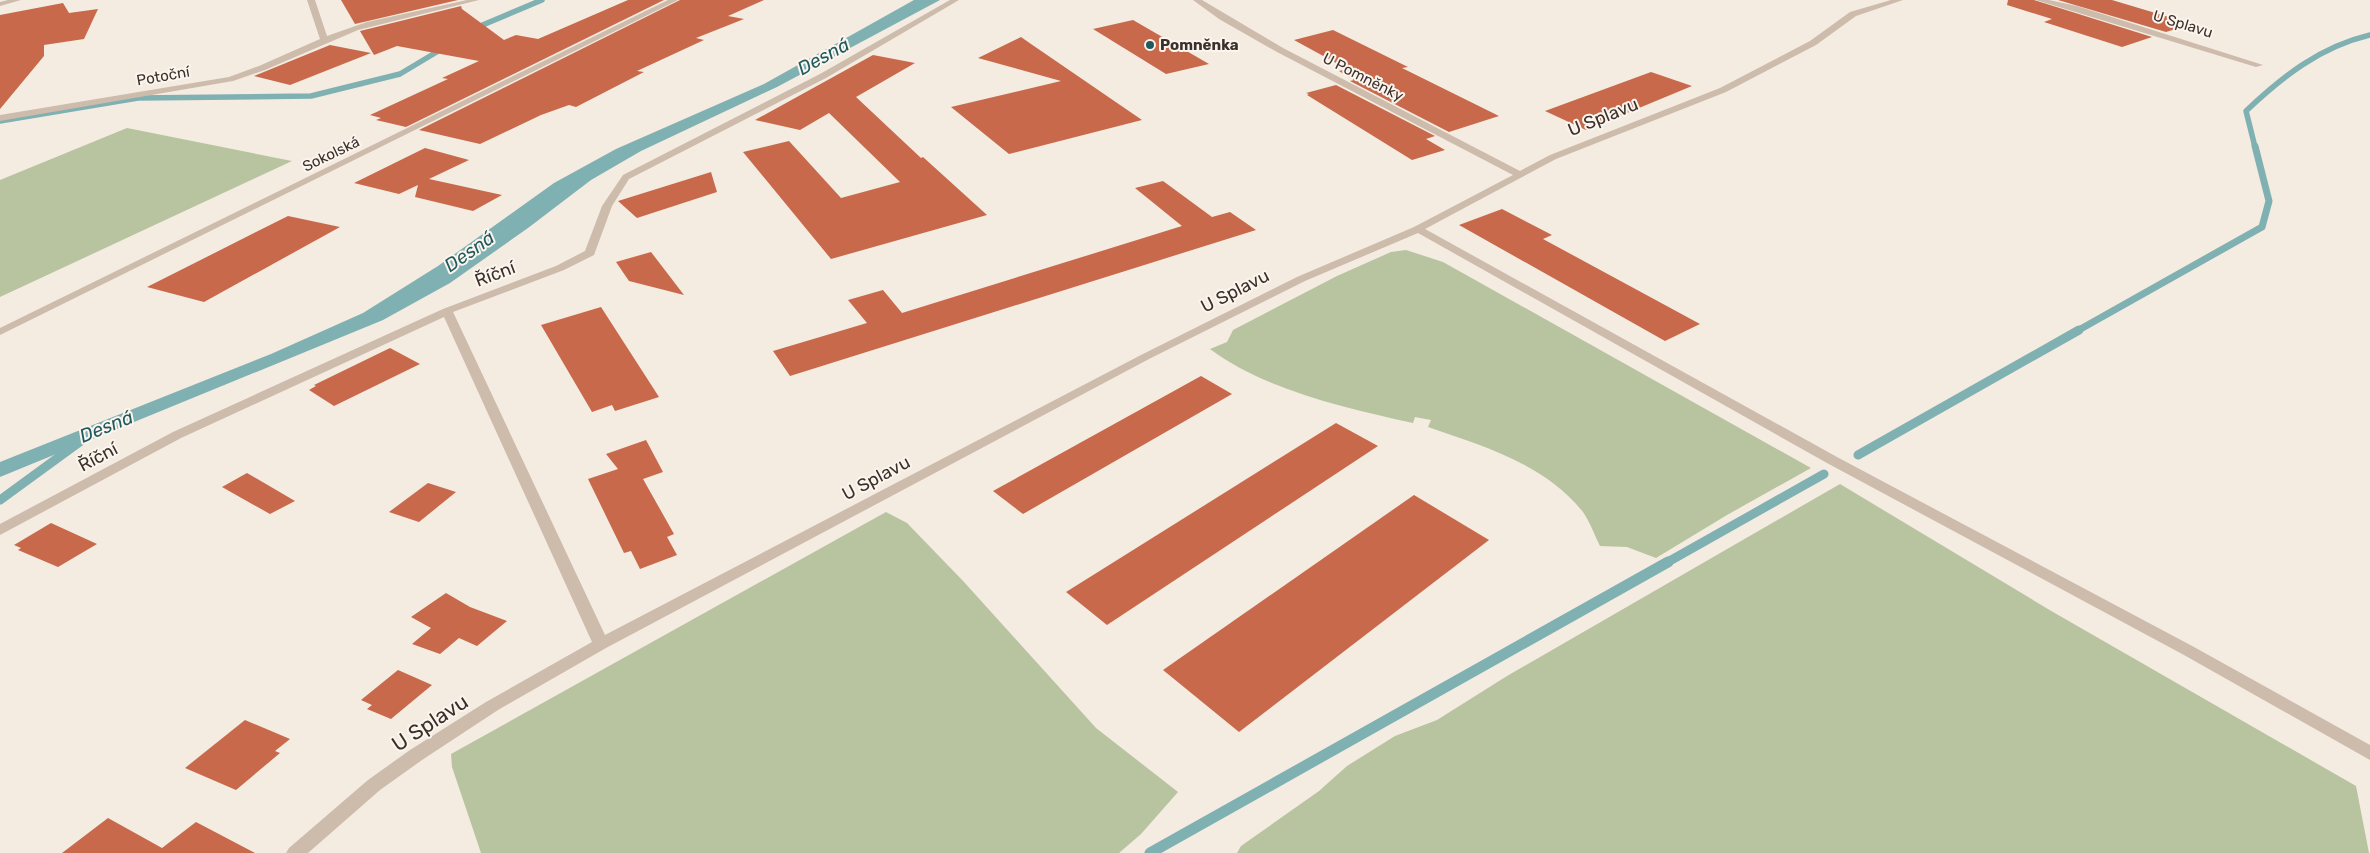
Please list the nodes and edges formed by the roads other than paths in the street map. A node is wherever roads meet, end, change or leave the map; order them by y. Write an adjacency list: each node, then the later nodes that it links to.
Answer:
1 (17, 0): 9 (street)
2 (311, 0): 10 (street)
3 (475, 0): 10 (street, Potoční)
4 (674, 0): 16 (street, Sokolská)
5 (955, 0): 15 (street, Říční)
6 (1197, 0): 13 (street, U Pomněnky)
7 (1898, 0): 13 (street, U Splavu)
8 (2040, 0): 11 (street, U Splavu)
9 (0, 4)
10 (324, 40): 12 (street, Potoční)
11 (2259, 65)
12 (0, 118)
13 (1519, 174): 14 (street, U Splavu)
14 (1418, 229): 18 (street, U Splavu); 19 (street)
15 (447, 311): 17 (street, Říční); 18 (street)
16 (0, 332)
17 (0, 530)
18 (601, 644): 20 (street, U Splavu)
19 (2370, 753)
20 (295, 853)

